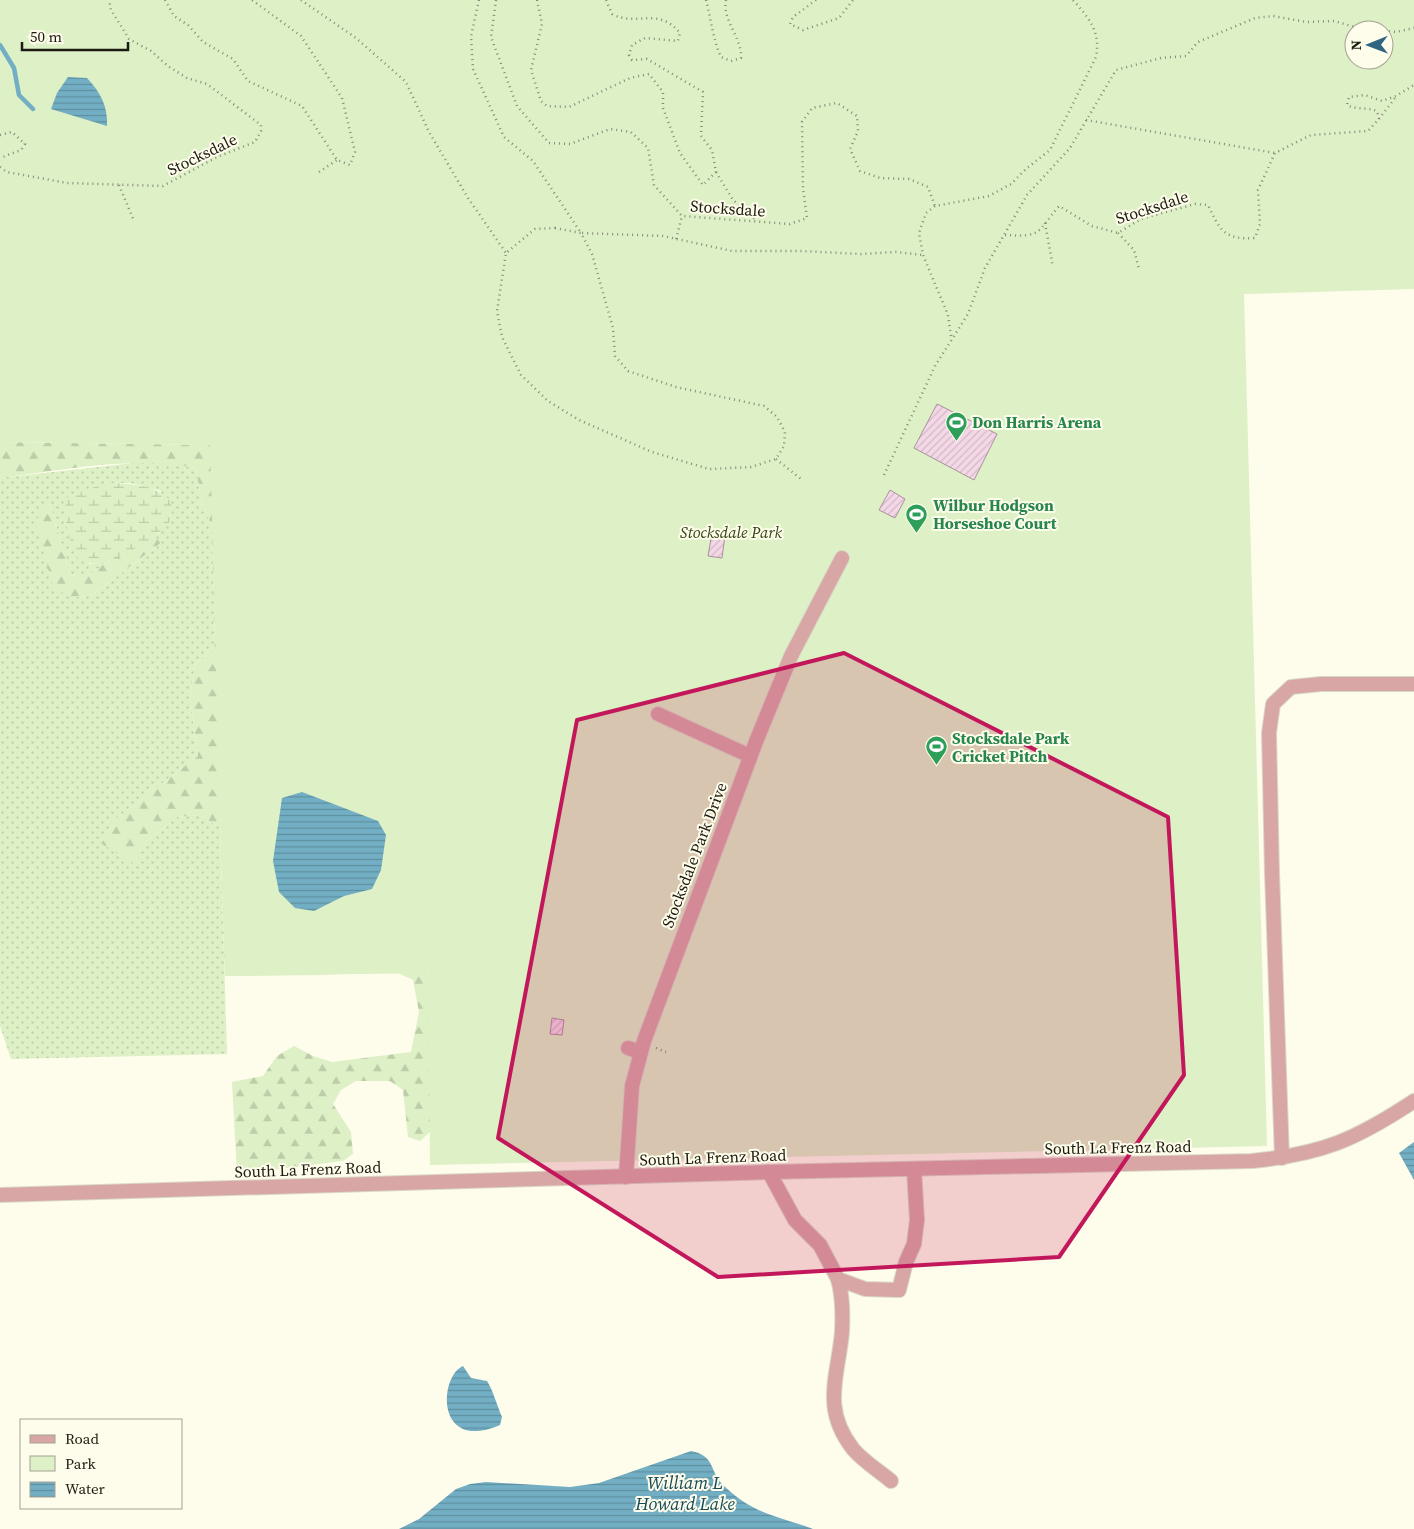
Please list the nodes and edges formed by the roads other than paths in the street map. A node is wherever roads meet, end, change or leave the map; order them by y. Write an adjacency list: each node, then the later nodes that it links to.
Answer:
1 (842, 558): 4 (street, Stocksdale Park Drive)
2 (1414, 684): 6 (street)
3 (658, 714): 4 (street)
4 (750, 756): 9 (street, Stocksdale Park Drive)
5 (1414, 1101): 6 (street, South La Frenz Road)
6 (1282, 1158): 7 (street, South La Frenz Road)
7 (914, 1169): 8 (street, South La Frenz Road); 11 (street)
8 (769, 1172): 9 (street, South La Frenz Road); 11 (street)
9 (626, 1177): 10 (street, South La Frenz Road)
10 (0, 1195)
11 (838, 1279): 12 (street)
12 (891, 1481)

